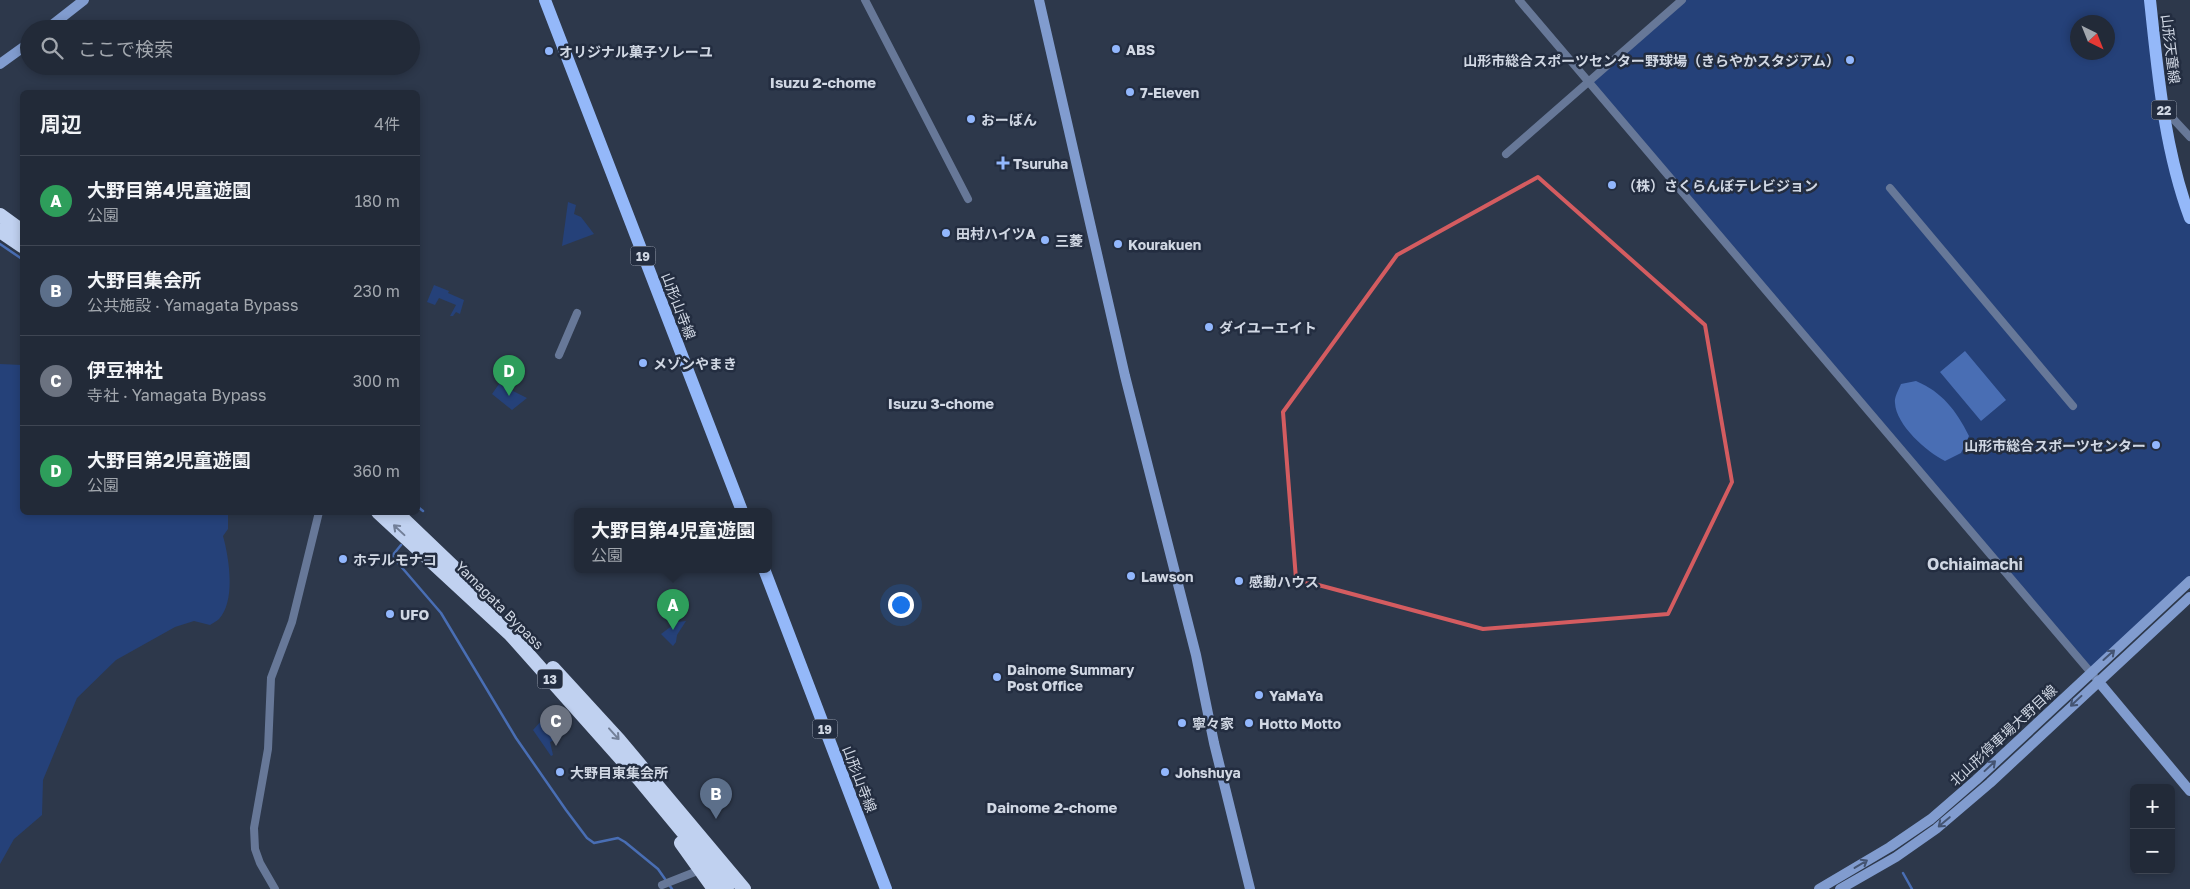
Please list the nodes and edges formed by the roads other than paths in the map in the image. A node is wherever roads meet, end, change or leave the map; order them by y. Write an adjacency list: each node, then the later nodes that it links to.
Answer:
1 (84, 0): 8 (street)
2 (546, 0): 25 (main road, 山形山寺線 / 19)
3 (865, 0): 16 (street)
4 (1039, 0): 42 (street)
5 (1519, 0): 11 (street)
6 (1682, 0): 11 (street)
7 (2150, 0): 12 (main road, 山形天童線 / 22)
8 (58, 20)
9 (20, 50): 10 (street)
10 (0, 64)
11 (1588, 82): 14 (street); 32 (street)
12 (2163, 108): 13 (street); 18 (main road, 山形天童線 / 22)
13 (2190, 137)
14 (1506, 154)
15 (1890, 188): 24 (street)
16 (968, 199)
17 (0, 215): 19 (highway)
18 (2190, 218)
19 (20, 230)
20 (0, 231): 21 (highway)
21 (20, 245)
22 (577, 313): 23 (street)
23 (559, 355)
24 (2073, 406)
25 (741, 508)
26 (318, 515): 38 (street)
27 (381, 515): 35 (highway, Yamagata Bypass / 13, one-way to 27)
28 (399, 515): 37 (highway, Yamagata Bypass / 13, one-way to 37)
29 (766, 573): 41 (main road, 山形山寺線 / 19)
30 (2190, 581): 32 (street, 北山形停車場大野目線, one-way to 30)
31 (2190, 598): 33 (street, 北山形停車場大野目線)
32 (2090, 672): 33 (street); 43 (street, 北山形停車場大野目線, one-way to 32)
33 (2098, 681): 34 (street); 44 (street, 北山形停車場大野目線, one-way to 44)
34 (2190, 791)
35 (703, 865): 36 (street); 39 (highway); 40 (highway, Yamagata Bypass / 13)
36 (662, 885)
37 (743, 888)
38 (275, 889)
39 (714, 889)
40 (727, 889)
41 (886, 889)
42 (1250, 889)
43 (1819, 889)
44 (1840, 889)

